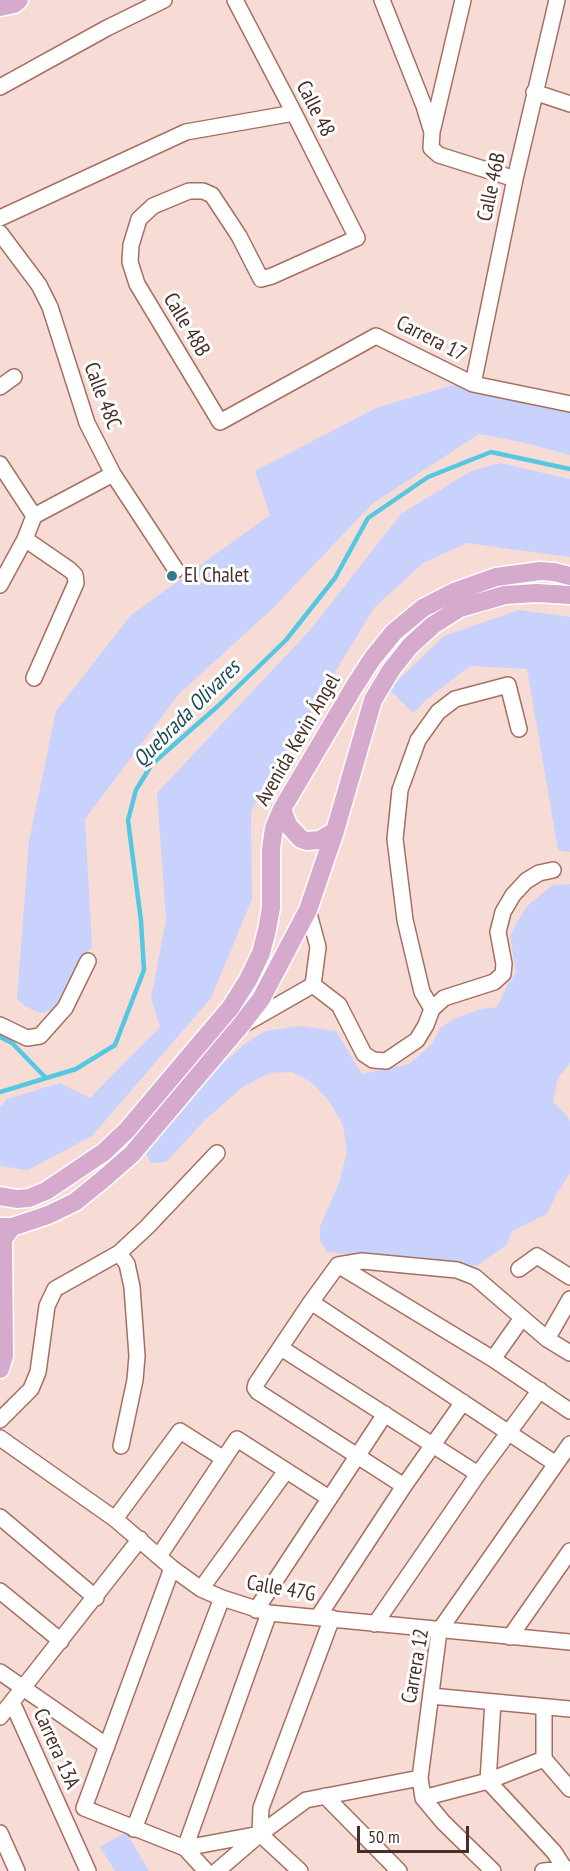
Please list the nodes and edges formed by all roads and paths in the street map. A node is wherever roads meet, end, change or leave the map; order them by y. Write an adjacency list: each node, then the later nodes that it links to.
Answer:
1 (18, 0): 7 (main road)
2 (165, 0): 8 (street)
3 (235, 0): 11 (street, Calle 48)
4 (382, 0): 12 (street)
5 (463, 0): 12 (street)
6 (557, 0): 9 (street, Calle 46B)
7 (0, 7)
8 (0, 87)
9 (534, 92): 10 (street); 13 (street, Calle 46B)
10 (570, 104)
11 (294, 112): 14 (street); 16 (street, Calle 48)
12 (432, 132): 13 (street)
13 (515, 179): 18 (street, Calle 46B)
14 (0, 218)
15 (0, 233): 23 (street, Calle 48C)
16 (261, 279): 21 (street, Calle 48B)
17 (14, 377): 19 (street)
18 (473, 384): 20 (street, Carrera 17); 21 (street, Carrera 17)
19 (0, 387)
20 (570, 404)
21 (220, 422)
22 (0, 464): 24 (street)
23 (113, 474): 24 (street); 26 (street, Calle 48C)
24 (34, 516): 25 (street)
25 (26, 538): 28 (street); 30 (street)
26 (176, 570)
27 (565, 573): 32 (main road, Avenida Kevin Ángel)
28 (0, 585)
29 (570, 595): 33 (main road)
30 (34, 678)
31 (519, 729): 38 (street)
32 (282, 809): 33 (main road); 42 (main road, Avenida Kevin Ángel)
33 (335, 831): 35 (main road)
34 (553, 870): 38 (street)
35 (308, 910): 37 (street); 40 (main road)
36 (88, 961): 39 (street)
37 (313, 985): 38 (street); 40 (street)
38 (432, 1009)
39 (0, 1025)
40 (241, 1025): 43 (main road)
41 (218, 1153): 44 (street)
42 (0, 1196)
43 (6, 1227): 55 (main road)
44 (119, 1253): 60 (street); 65 (street)
45 (338, 1265): 49 (street); 50 (street); 54 (street)
46 (519, 1269): 47 (street)
47 (570, 1277)
48 (570, 1299): 51 (street)
49 (311, 1302): 52 (street); 57 (street)
50 (522, 1318): 51 (street); 54 (street)
51 (547, 1339): 53 (street)
52 (281, 1348): 59 (street); 66 (street)
53 (570, 1353)
54 (493, 1359): 56 (street)
55 (0, 1369)
56 (540, 1390): 58 (street); 61 (street)
57 (463, 1402): 61 (street); 64 (street)
58 (570, 1411)
59 (386, 1414): 64 (street); 66 (street)
60 (0, 1420)
61 (509, 1432): 68 (street); 70 (street)
62 (0, 1438): 74 (street, Calle 47G)
63 (570, 1444): 68 (street, Carrera 12)
64 (433, 1445): 70 (street); 71 (street)
65 (121, 1446)
66 (357, 1455): 71 (street); 72 (street)
67 (224, 1459): 69 (street); 74 (street); 77 (street)
68 (556, 1464): 86 (street, Carrera 12)
69 (286, 1471): 72 (street); 79 (street)
70 (478, 1474): 85 (street)
71 (404, 1486): 84 (street)
72 (329, 1498): 83 (street)
73 (0, 1517): 81 (street)
74 (115, 1519): 75 (street, Calle 47G)
75 (140, 1539): 77 (street, Calle 47G); 81 (street, Carrera 13A)
76 (570, 1551): 87 (street)
77 (159, 1556): 78 (street, Calle 47G)
78 (172, 1568): 79 (street, Calle 47G); 98 (street)
79 (201, 1589): 82 (street, Calle 47G)
80 (0, 1591): 88 (street)
81 (96, 1598): 88 (street, Carrera 13A)
82 (222, 1598): 83 (street, Calle 47G); 105 (street)
83 (262, 1611): 84 (street, Calle 47G); 108 (street)
84 (325, 1618): 85 (street, Calle 47G); 107 (street)
85 (375, 1624): 86 (street, Calle 47G)
86 (439, 1631): 87 (street, Calle 47G); 92 (street, Carrera 12)
87 (510, 1637): 89 (street, Calle 47G)
88 (61, 1641): 91 (street, Carrera 13A)
89 (570, 1642)
90 (0, 1672): 91 (street)
91 (22, 1689): 93 (street, Carrera 13A); 98 (street)
92 (430, 1696): 94 (street); 100 (street, Carrera 12)
93 (12, 1702): 97 (street); 111 (street, Carrera 13A)
94 (493, 1702): 95 (street); 101 (street)
95 (544, 1707): 96 (street); 99 (street)
96 (570, 1709)
97 (0, 1717)
98 (107, 1746): 105 (street)
99 (544, 1759): 101 (street); 102 (street)
100 (420, 1778): 103 (street); 104 (street, Carrera 12)
101 (488, 1780): 104 (street); 109 (street)
102 (570, 1789)
103 (325, 1796): 107 (street); 115 (street)
104 (423, 1798): 116 (street)
105 (134, 1829): 108 (street)
106 (0, 1833): 110 (street)
107 (260, 1834): 108 (street); 113 (street); 114 (street)
108 (185, 1848): 112 (street)
109 (568, 1869): 117 (street)
110 (17, 1871)
111 (88, 1871)
112 (206, 1871)
113 (217, 1871)
114 (300, 1871)
115 (399, 1871)
116 (493, 1871)
117 (543, 1871)

